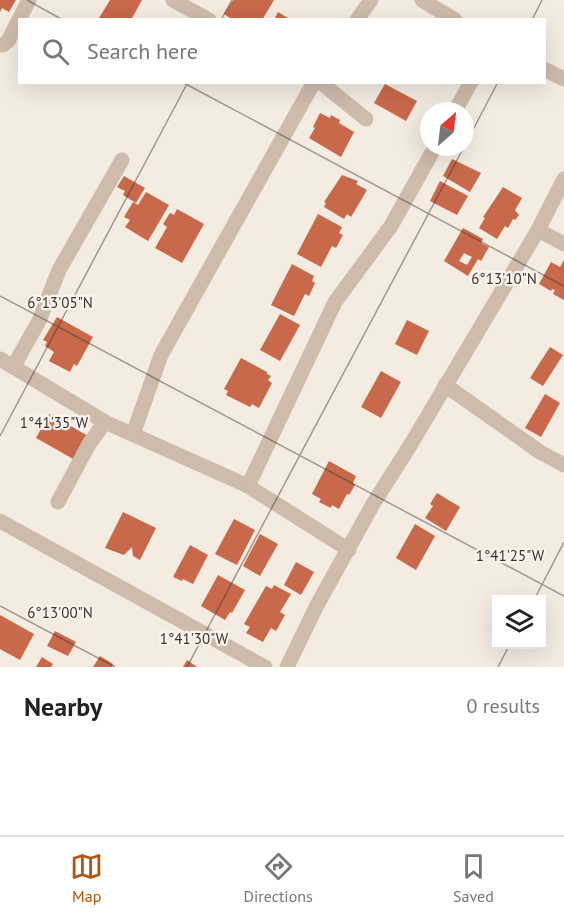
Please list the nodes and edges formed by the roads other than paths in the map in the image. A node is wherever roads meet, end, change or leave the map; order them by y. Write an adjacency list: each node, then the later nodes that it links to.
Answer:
1 (29, 0): 6 (street)
2 (173, 0): 5 (street)
3 (371, 0): 8 (street)
4 (422, 0): 9 (street)
5 (195, 5): 7 (street)
6 (20, 18)
7 (207, 18)
8 (358, 18)
9 (452, 18)
10 (18, 21): 11 (street)
11 (0, 45)
12 (546, 70): 13 (street)
13 (564, 79)
14 (313, 84): 27 (street)
15 (322, 84): 18 (street)
16 (470, 84): 17 (street)
17 (460, 102)
18 (366, 119)
19 (430, 156): 29 (street)
20 (122, 160): 24 (street)
21 (564, 178): 22 (street)
22 (538, 230): 23 (street); 25 (street)
23 (564, 244)
24 (7, 363): 26 (street)
25 (445, 385): 28 (street); 32 (street)
26 (105, 422): 27 (street); 30 (street)
27 (134, 434): 29 (street)
28 (564, 465)
29 (248, 486): 32 (street)
30 (58, 502)
31 (0, 521): 33 (street)
32 (349, 550): 34 (street)
33 (265, 667)
34 (287, 667)

